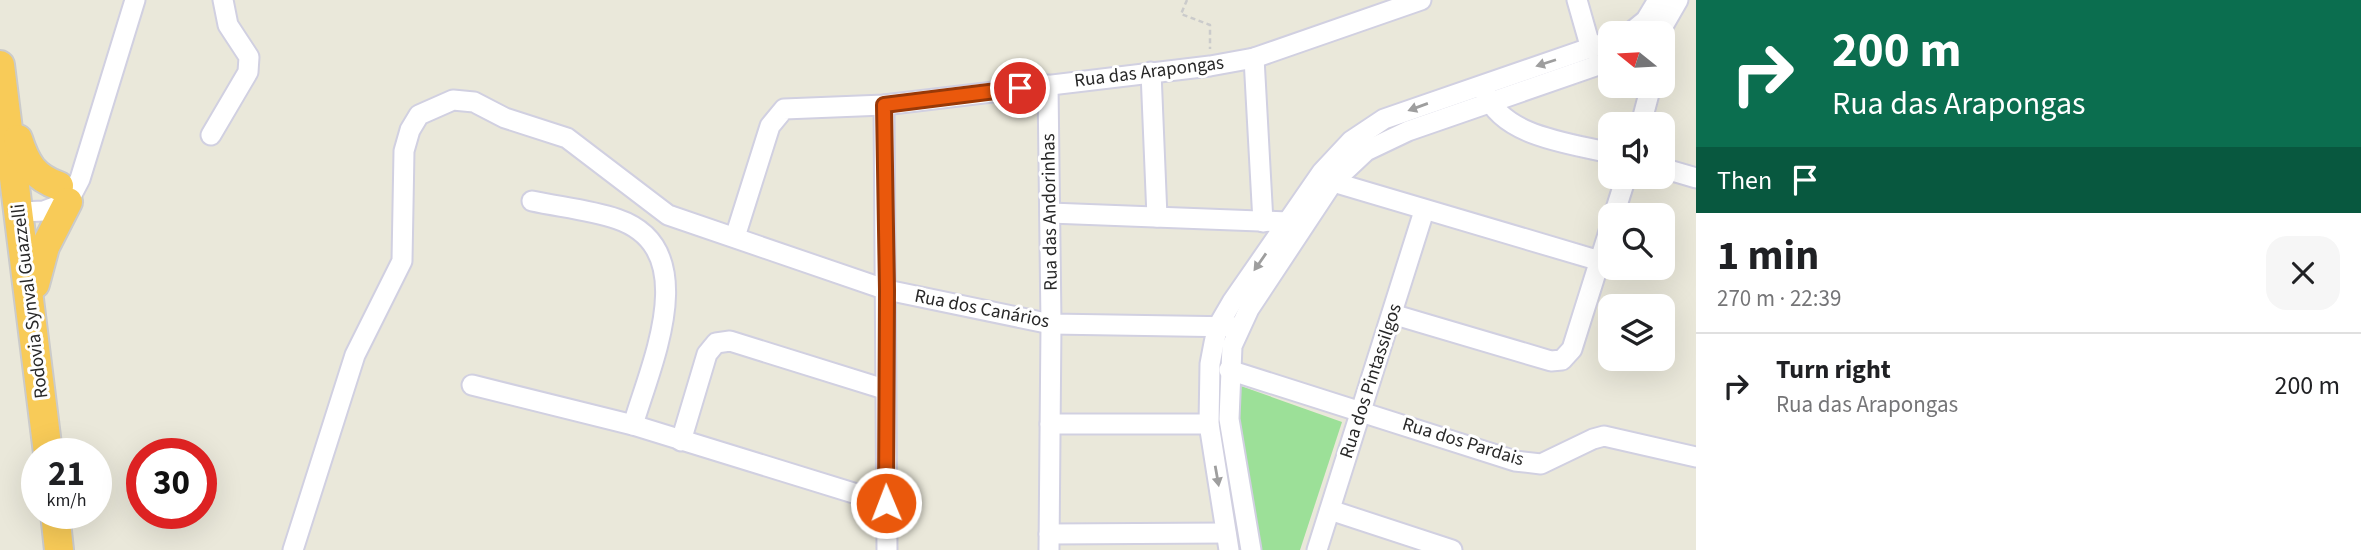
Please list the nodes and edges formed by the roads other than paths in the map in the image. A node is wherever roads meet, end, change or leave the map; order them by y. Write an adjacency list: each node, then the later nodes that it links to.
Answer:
1 (135, 0): 25 (street)
2 (223, 0): 20 (street)
3 (1421, 0): 11 (street, Rua das Arapongas)
4 (1577, 0): 10 (street)
5 (1658, 0): 7 (street)
6 (1678, 0): 8 (street)
7 (1645, 21)
8 (1666, 21)
9 (1598, 46): 10 (street)
10 (1591, 49): 15 (street, one-way to 15)
11 (1254, 58): 14 (street, Rua das Arapongas); 31 (street)
12 (0, 65): 17 (highway, Rodovia Synval Guazzelli)
13 (1598, 65): 18 (street)
14 (1151, 72): 16 (street, Rua das Arapongas); 30 (street)
15 (1482, 84): 18 (street); 32 (street, one-way to 32)
16 (1048, 85): 19 (street, Rua das Arapongas); 29 (street, Rua das Andorinhas)
17 (6, 103): 25 (highway); 28 (highway, Rodovia Synval Guazzelli)
18 (1490, 103): 21 (street); 24 (street)
19 (884, 105): 33 (street, Rua das Arapongas); 36 (street)
20 (211, 135)
21 (1598, 150)
22 (1675, 172): 23 (street)
23 (1696, 178)
24 (1333, 182): 27 (street); 41 (street)
25 (69, 189): 28 (street); 37 (highway)
26 (532, 201): 47 (street)
27 (1424, 211): 34 (street); 38 (street, Rua dos Pintassilgos)
28 (20, 212): 37 (highway, Rodovia Synval Guazzelli)
29 (1050, 213): 30 (street); 39 (street, Rua das Andorinhas)
30 (1157, 218): 31 (street)
31 (1263, 222): 32 (street)
32 (1288, 222): 40 (street, one-way to 40)
33 (734, 237): 36 (street, Rua dos Canários); 59 (street)
34 (1598, 260)
35 (1598, 267): 38 (street)
36 (887, 290): 39 (street, Rua dos Canários); 44 (street)
37 (32, 311): 49 (highway, Rodovia Synval Guazzelli)
38 (1392, 314): 45 (street, Rua dos Pintassilgos)
39 (1051, 324): 40 (street, Rua dos Canários); 48 (street, Rua das Andorinhas)
40 (1218, 326): 41 (street, Rua dos Canários); 46 (street)
41 (1239, 327): 42 (street)
42 (1229, 370): 45 (street, Rua dos Pardais); 61 (street)
43 (472, 385): 47 (street)
44 (884, 389): 50 (street); 52 (street)
45 (1360, 410): 51 (street, Rua dos Pardais); 53 (street, Rua dos Pintassilgos)
46 (1209, 424): 48 (street); 55 (street, one-way to 55)
47 (633, 425): 50 (street)
48 (1050, 425): 56 (street, Rua das Andorinhas)
49 (46, 438)
50 (681, 441): 52 (street)
51 (1694, 451)
52 (886, 503): 60 (street)
53 (1330, 510): 57 (street); 62 (street, Rua dos Pintassilgos)
54 (57, 529): 58 (highway)
55 (1228, 541): 56 (street)
56 (1049, 542)
57 (1429, 546): 63 (street)
58 (59, 550)
59 (293, 550)
60 (887, 550)
61 (1251, 550)
62 (1317, 550)
63 (1452, 550)

